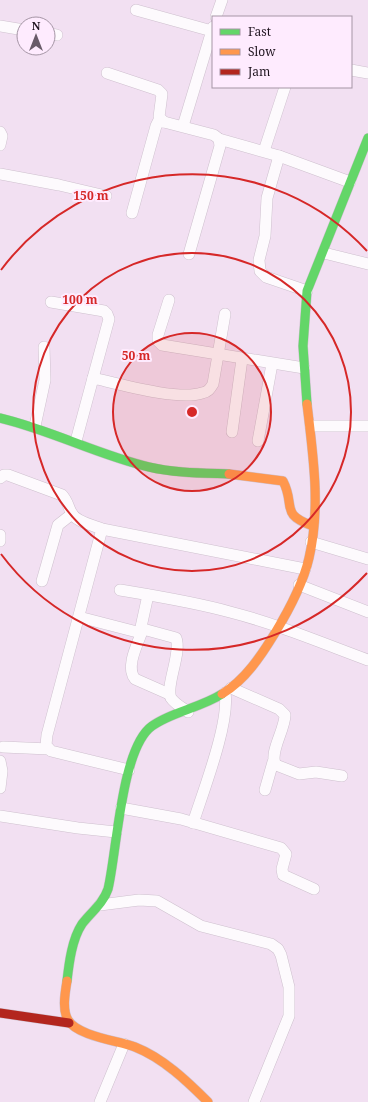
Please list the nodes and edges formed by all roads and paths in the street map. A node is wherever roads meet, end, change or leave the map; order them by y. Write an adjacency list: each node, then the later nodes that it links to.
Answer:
1 (222, 0): 3 (street)
2 (136, 10): 6 (street)
3 (216, 16)
4 (0, 26): 5 (street)
5 (16, 29)
6 (212, 29): 12 (street)
7 (352, 70): 9 (street)
8 (107, 73): 11 (street)
9 (368, 73)
10 (285, 88): 17 (street)
11 (164, 122): 12 (street); 22 (street)
12 (183, 126): 15 (street)
13 (0, 132): 16 (street)
14 (368, 138): 20 (street)
15 (219, 139): 17 (street); 24 (street)
16 (0, 145)
17 (264, 151): 18 (street)
18 (279, 156): 20 (street); 26 (street)
19 (0, 174): 21 (street)
20 (350, 182): 23 (street)
21 (106, 196)
22 (132, 213)
23 (324, 253): 25 (street); 26 (street)
24 (189, 254)
25 (368, 264)
26 (307, 291): 34 (street)
27 (169, 300): 31 (street)
28 (52, 302): 35 (street)
29 (225, 314): 31 (street)
30 (44, 347): 37 (street)
31 (217, 355): 32 (street); 35 (street)
32 (242, 359): 33 (street); 40 (street)
33 (272, 364): 34 (street); 42 (street)
34 (304, 368): 38 (street)
35 (93, 378): 41 (street)
36 (0, 418): 37 (street)
37 (35, 426): 41 (street)
38 (311, 426): 39 (street); 45 (street)
39 (368, 426)
40 (232, 432)
41 (76, 441): 45 (street)
42 (258, 441)
43 (0, 478): 44 (street)
44 (72, 514): 46 (street); 52 (street)
45 (314, 526): 49 (street)
46 (102, 529): 51 (street); 57 (street)
47 (0, 535): 48 (street)
48 (0, 541)
49 (311, 542): 50 (street); 51 (street)
50 (368, 559)
51 (305, 569): 53 (street)
52 (42, 581)
53 (300, 585): 56 (street); 58 (street)
54 (120, 590): 55 (street)
55 (148, 595): 58 (street); 59 (street)
56 (368, 612)
57 (79, 616): 59 (street); 65 (street)
58 (278, 626): 60 (street); 61 (street)
59 (142, 631): 62 (street); 62 (street)
60 (368, 660)
61 (228, 690): 63 (street); 67 (street); 74 (street)
62 (169, 694): 63 (street)
63 (188, 712): 68 (street)
64 (4, 747): 65 (street)
65 (49, 749): 68 (street)
66 (0, 762): 70 (street)
67 (273, 762): 69 (street); 71 (street)
68 (129, 770): 72 (street)
69 (342, 776)
70 (0, 788)
71 (265, 790)
72 (121, 808): 74 (street); 75 (street)
73 (0, 816): 75 (street)
74 (193, 823): 76 (street)
75 (116, 832): 77 (street)
76 (314, 889)
77 (100, 905): 79 (street); 83 (street)
78 (0, 1013): 79 (street)
79 (69, 1023): 80 (street)
80 (124, 1044): 81 (street); 82 (street)
81 (100, 1102)
82 (208, 1102)
83 (254, 1102)

